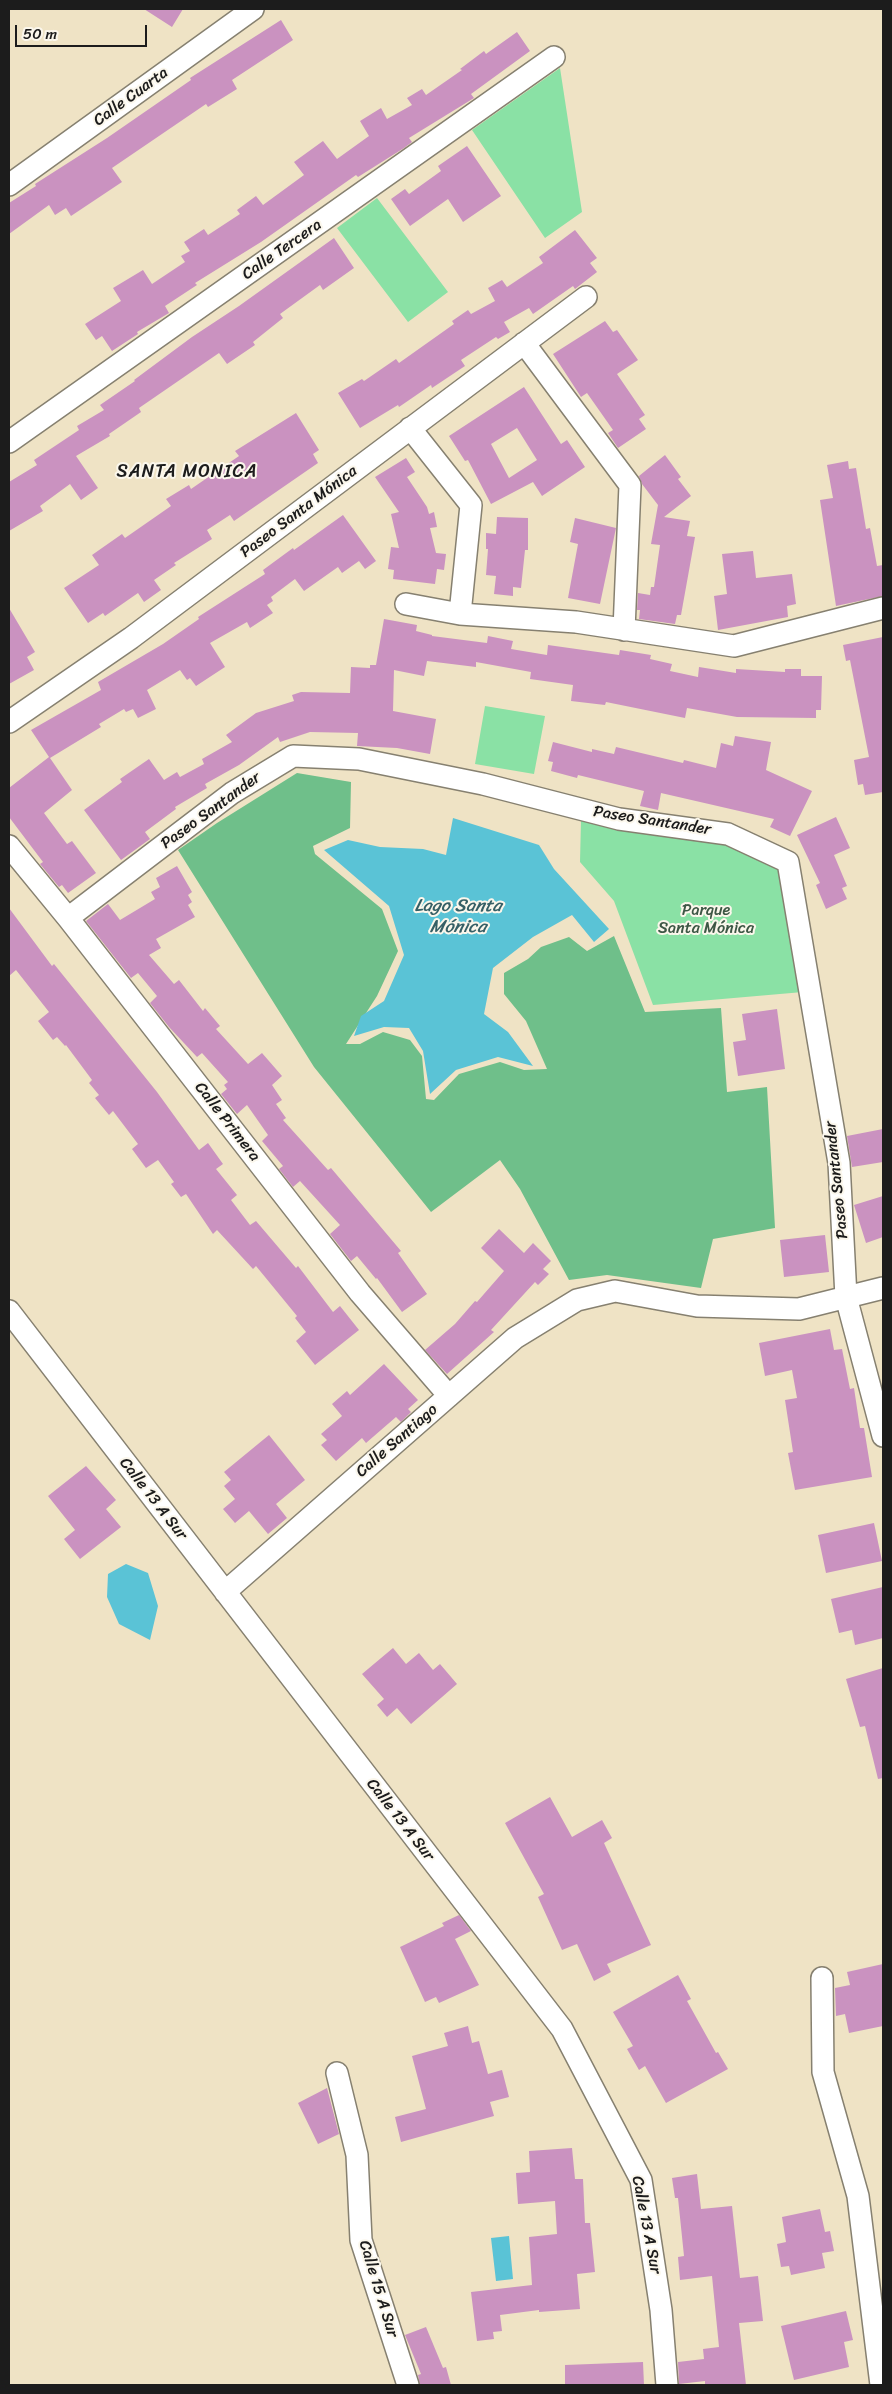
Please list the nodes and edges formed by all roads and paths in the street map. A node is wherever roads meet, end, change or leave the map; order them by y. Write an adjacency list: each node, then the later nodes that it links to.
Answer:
1 (238, 12): 3 (street, Calle Cuarta)
2 (554, 57): 7 (street, Calle Tercera)
3 (9, 185)
4 (586, 297): 5 (street, Paseo Santa Mónica)
5 (524, 344): 6 (street, Paseo Santa Mónica); 11 (street)
6 (410, 428): 10 (street); 12 (street, Paseo Santa Mónica)
7 (9, 442)
8 (406, 604): 10 (street)
9 (883, 608): 11 (street)
10 (460, 614): 11 (street)
11 (624, 630)
12 (9, 722)
13 (9, 846): 14 (street, Calle Primera)
14 (68, 918): 16 (street, Paseo Santander); 18 (street, Calle Primera)
15 (883, 1288): 16 (street, Calle Santiago)
16 (846, 1297): 18 (street, Calle Santiago); 19 (street)
17 (9, 1311): 20 (street, Calle 13 A Sur)
18 (449, 1396): 20 (street, Calle Santiago)
19 (883, 1436)
20 (225, 1592): 24 (street, Calle 13 A Sur)
21 (822, 1978): 25 (street)
22 (336, 2073): 23 (street, Calle 15 A Sur)
23 (408, 2385)
24 (667, 2385)
25 (881, 2385)

